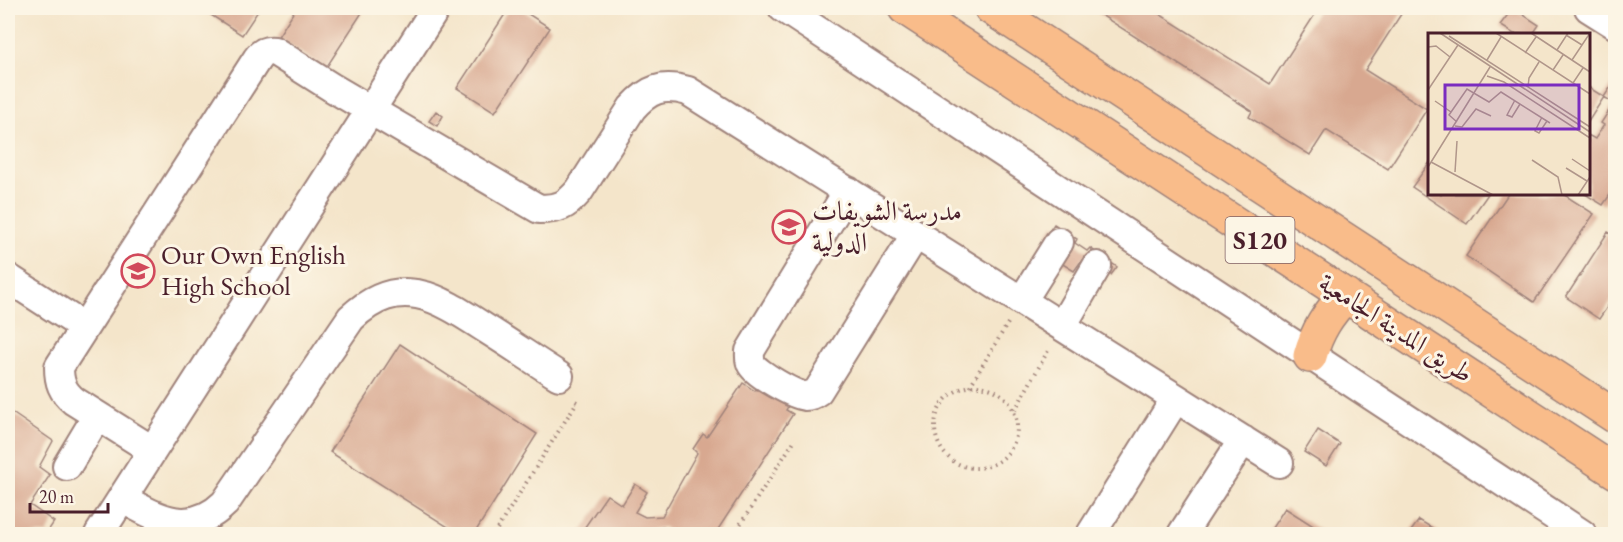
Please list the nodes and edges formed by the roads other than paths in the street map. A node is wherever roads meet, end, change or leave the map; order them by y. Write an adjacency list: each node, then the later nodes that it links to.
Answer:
1 (436, 8): 7 (street)
2 (783, 8): 9 (street)
3 (905, 8): 13 (main road, طريق المدينة الجامعية / S120)
4 (1589, 8): 6 (street)
5 (1006, 13): 21 (main road, طريق المدينة الجامعية / S120)
6 (1616, 24)
7 (370, 109): 8 (street); 16 (street); 23 (street)
8 (848, 191): 11 (street); 11 (street)
9 (1083, 205): 10 (street); 14 (street)
10 (1119, 228): 15 (street); 17 (street)
11 (916, 234): 14 (street)
12 (8, 278): 16 (street)
13 (1346, 295): 17 (main road); 26 (main road, طريق المدينة الجامعية / S120)
14 (1022, 301): 15 (street)
15 (1062, 326): 19 (street)
16 (84, 327): 20 (street)
17 (1311, 356): 31 (street)
18 (563, 386): 27 (street)
19 (1176, 398): 22 (street); 29 (street)
20 (97, 416): 23 (street); 25 (street)
21 (1616, 417)
22 (1243, 441): 24 (street); 30 (street)
23 (152, 450): 27 (street)
24 (1279, 463)
25 (67, 466)
26 (1616, 472)
27 (123, 499): 28 (street)
28 (99, 534)
29 (1091, 534)
30 (1182, 534)
31 (1582, 534)

